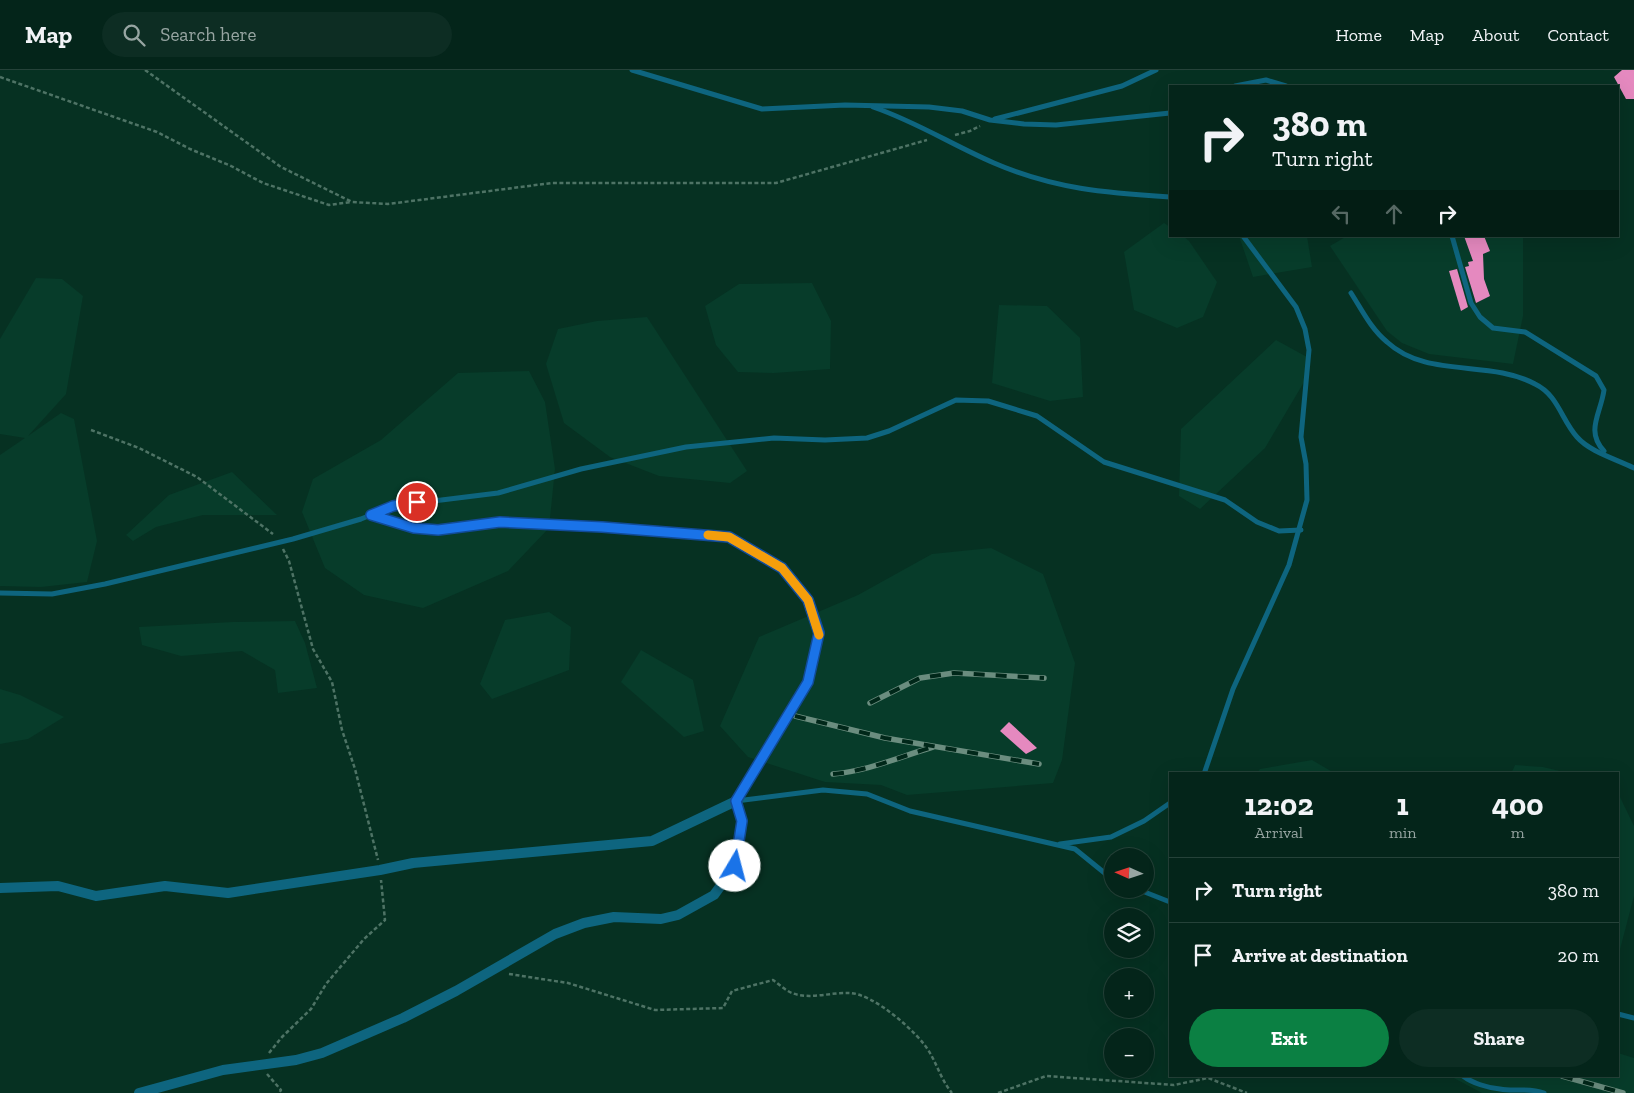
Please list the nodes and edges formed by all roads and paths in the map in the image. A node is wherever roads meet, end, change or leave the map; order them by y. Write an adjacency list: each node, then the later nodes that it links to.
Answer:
1 (145, 70): 12 (path)
2 (632, 70): 7 (lane)
3 (1156, 70): 9 (lane)
4 (0, 77): 12 (path)
5 (1240, 85): 6 (lane)
6 (1283, 85)
7 (868, 105): 9 (lane); 10 (lane)
8 (1169, 113): 9 (lane)
9 (990, 120): 10 (path)
10 (942, 137): 11 (lane); 12 (path)
11 (1169, 197)
12 (352, 202)
13 (1244, 237): 20 (lane)
14 (1452, 237): 17 (lane)
15 (1351, 293): 17 (lane)
16 (91, 430): 21 (path)
17 (1606, 453): 18 (lane)
18 (1634, 468)
19 (371, 515): 20 (lane); 21 (lane); 24 (lane)
20 (1301, 530): 23 (lane)
21 (280, 542): 22 (lane); 27 (path)
22 (0, 593)
23 (1205, 772)
24 (736, 801): 26 (lane); 27 (street); 32 (street)
25 (1169, 804): 26 (lane)
26 (1057, 844): 28 (lane)
27 (380, 870): 29 (street); 35 (path)
28 (1104, 872)
29 (0, 888)
30 (1154, 896): 31 (lane)
31 (1169, 902)
32 (490, 971): 35 (street); 39 (path)
33 (1619, 1014): 34 (lane)
34 (1634, 1018)
35 (259, 1065): 37 (street); 38 (path)
36 (1464, 1077): 42 (lane)
37 (139, 1093)
38 (279, 1093)
39 (952, 1093)
40 (998, 1093): 41 (path)
41 (1247, 1093)
42 (1544, 1093)

